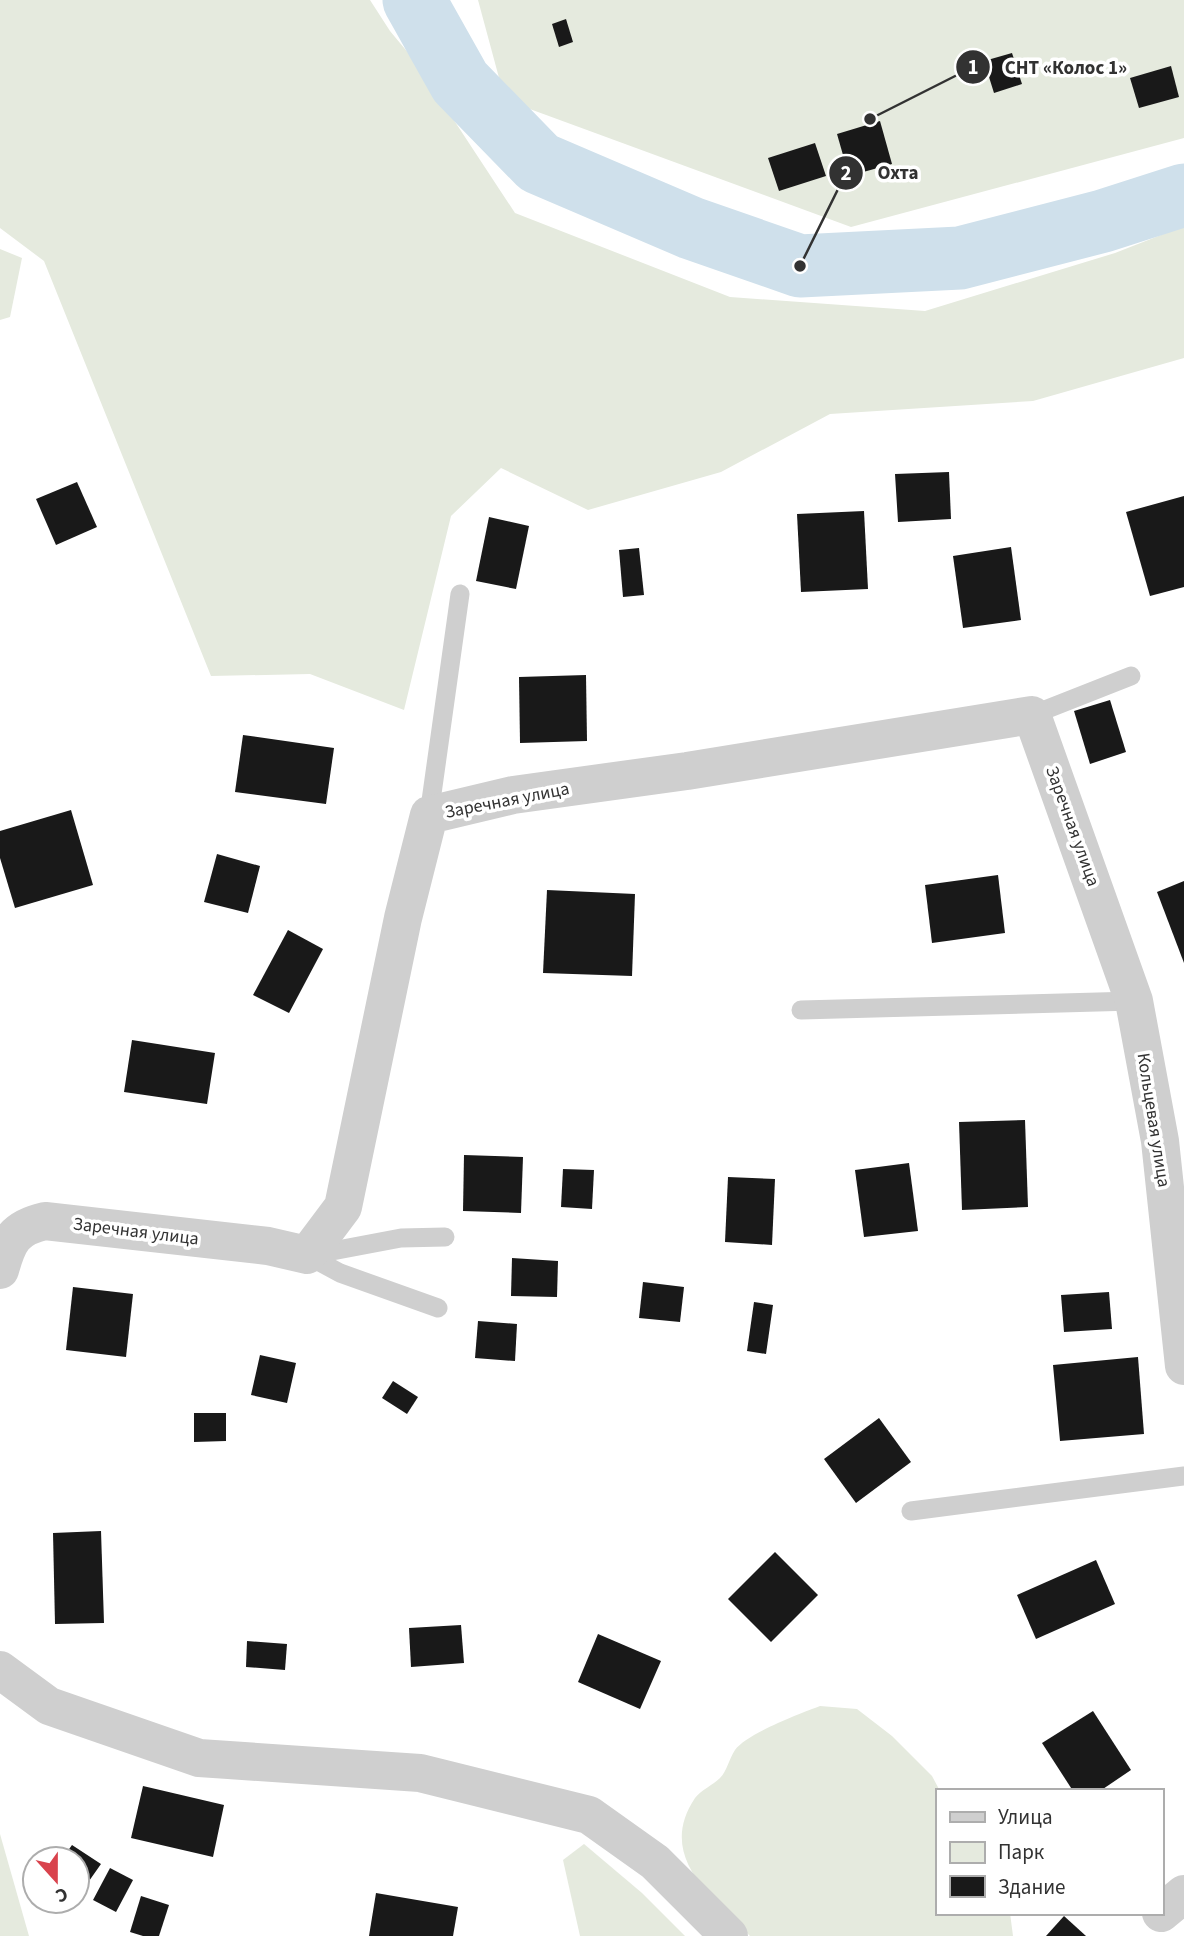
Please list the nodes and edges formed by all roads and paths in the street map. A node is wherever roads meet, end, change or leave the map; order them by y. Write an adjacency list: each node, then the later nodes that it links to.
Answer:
1 (460, 594): 4 (lane)
2 (1130, 676): 3 (lane)
3 (1032, 715): 4 (street, Заречная улица); 5 (street, Заречная улица)
4 (429, 815): 8 (street, Заречная улица)
5 (1134, 1001): 6 (lane); 11 (street, Кольцевая улица)
6 (801, 1010)
7 (445, 1237): 8 (lane)
8 (307, 1255): 9 (street, Заречная улица); 10 (lane)
9 (0, 1270)
10 (438, 1308)
11 (1184, 1366)
12 (1184, 1476): 13 (lane)
13 (911, 1511)
14 (0, 1670): 18 (street)
15 (1184, 1894): 16 (street)
16 (1163, 1911)
17 (1160, 1915): 19 (street)
18 (729, 1936)
19 (1145, 1936)

